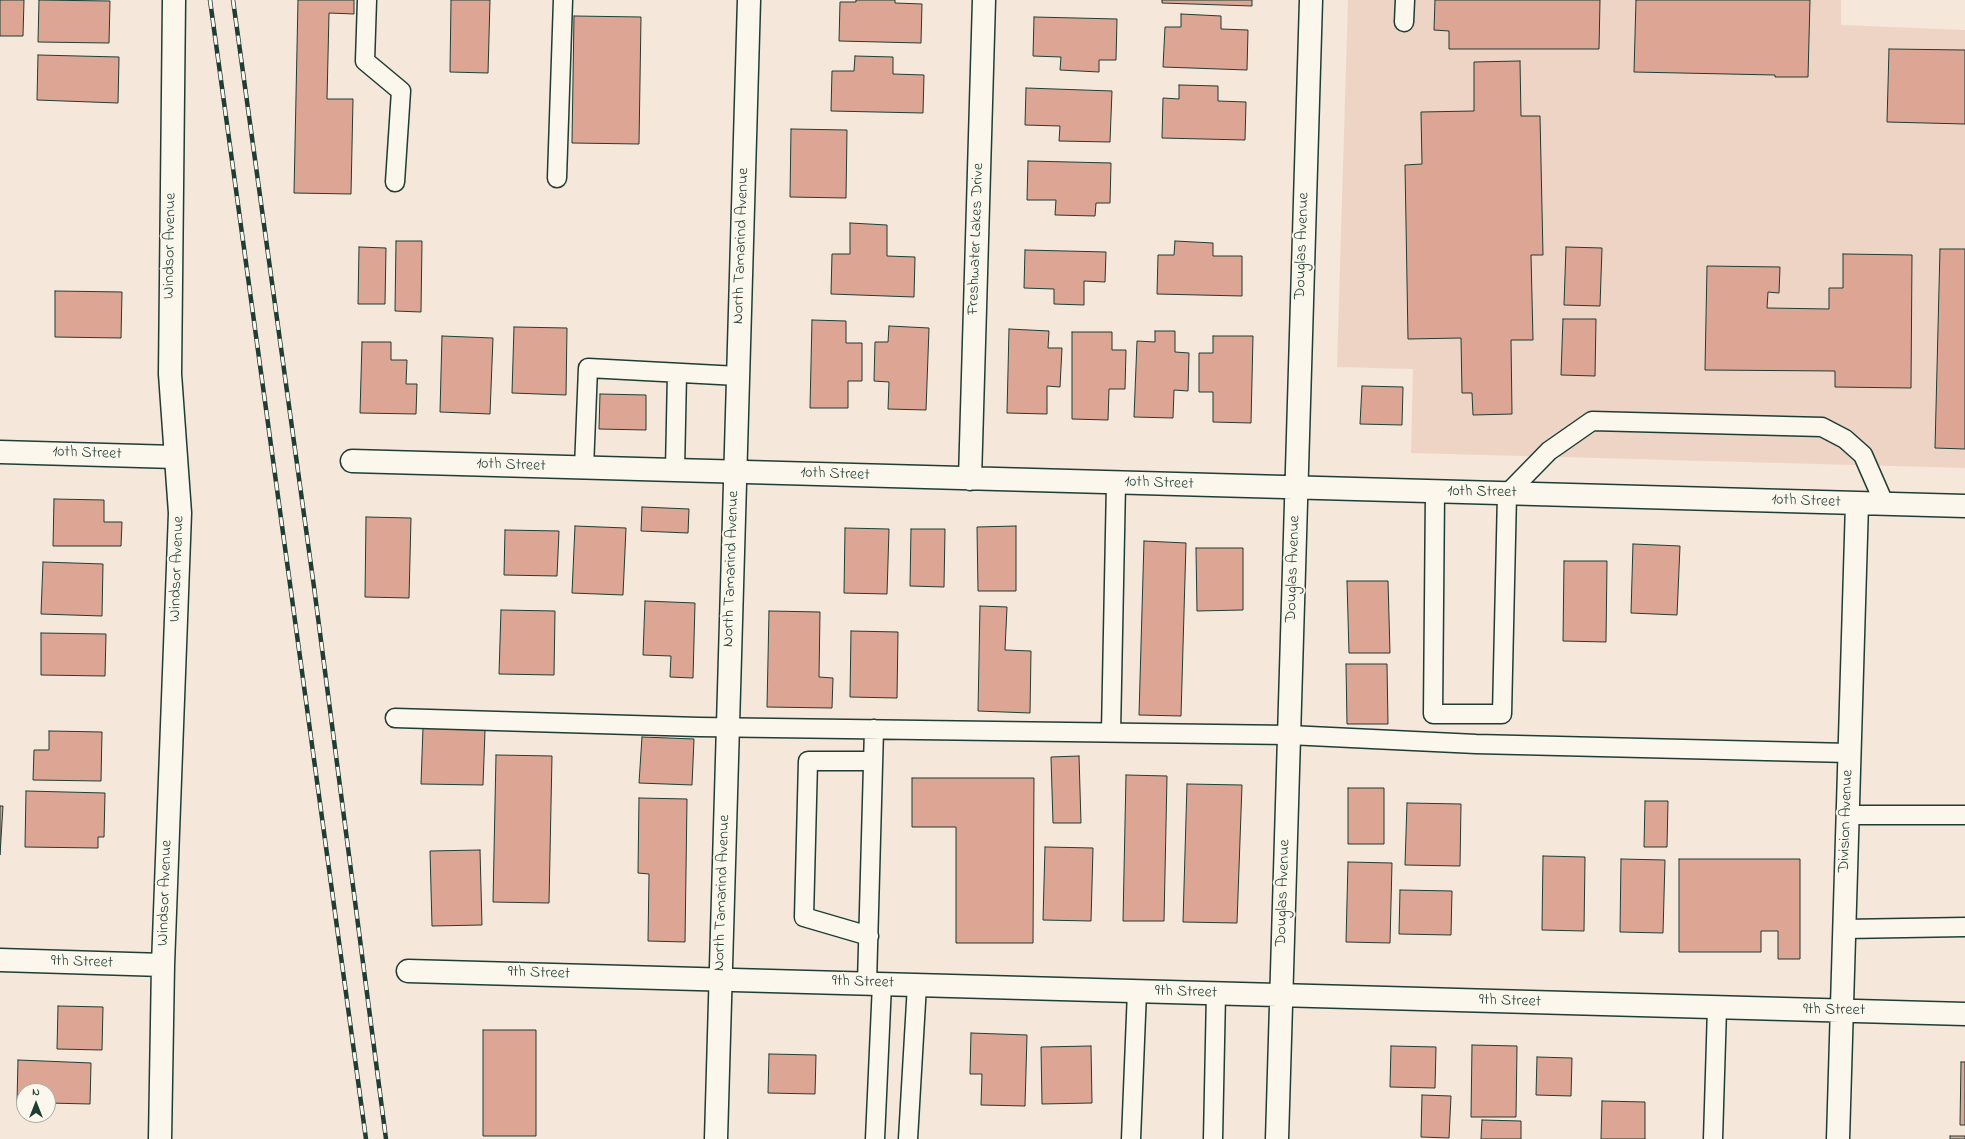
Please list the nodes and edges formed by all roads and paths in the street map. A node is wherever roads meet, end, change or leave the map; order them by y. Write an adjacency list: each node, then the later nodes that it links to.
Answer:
1 (174, 0): 14 (street, Windsor Avenue)
2 (368, 0): 10 (lane)
3 (563, 0): 9 (lane)
4 (749, 0): 12 (street, North Tamarind Avenue)
5 (984, 0): 19 (street, Freshwater Lakes Drive)
6 (1311, 0): 21 (street, Douglas Avenue)
7 (1404, 0): 8 (lane)
8 (1404, 22)
9 (557, 178)
10 (395, 182)
11 (677, 373): 12 (lane); 16 (lane); 17 (lane)
12 (738, 376): 18 (street, North Tamarind Avenue)
13 (0, 452): 14 (street, 10th Street)
14 (175, 457): 40 (street, Windsor Avenue)
15 (352, 461): 16 (street, 10th Street)
16 (584, 468): 17 (street, 10th Street)
17 (675, 470): 18 (street, 10th Street)
18 (735, 472): 19 (street, 10th Street); 28 (street, North Tamarind Avenue)
19 (970, 479): 20 (street, 10th Street)
20 (1116, 483): 21 (street, 10th Street); 30 (lane)
21 (1296, 488): 22 (street, 10th Street); 31 (street, Douglas Avenue)
22 (1435, 492): 23 (street, 10th Street); 23 (lane)
23 (1507, 494): 24 (street, 10th Street); 25 (lane)
24 (1856, 503): 25 (street, 10th Street); 32 (street, Division Avenue)
25 (1884, 503): 26 (street, 10th Street)
26 (1965, 506)
27 (395, 718): 28 (lane)
28 (728, 727): 29 (lane); 42 (street, North Tamarind Avenue)
29 (874, 729): 30 (lane); 33 (lane)
30 (1111, 732): 31 (lane)
31 (1289, 735): 32 (lane); 47 (street, Douglas Avenue)
32 (1849, 754): 34 (street, Division Avenue)
33 (873, 761): 38 (lane); 38 (lane)
34 (1847, 815): 35 (lane); 37 (street, Division Avenue)
35 (1965, 815)
36 (1965, 927): 37 (lane)
37 (1844, 929): 49 (street, Division Avenue)
38 (869, 936): 43 (lane)
39 (0, 960): 40 (street, 9th Street)
40 (163, 965): 51 (street, Windsor Avenue)
41 (408, 971): 42 (street, 9th Street)
42 (720, 979): 43 (street, 9th Street); 52 (street, North Tamarind Avenue)
43 (874, 984): 44 (street, 9th Street); 53 (lane)
44 (917, 985): 45 (street, 9th Street); 54 (lane)
45 (1137, 991): 46 (street, 9th Street); 55 (lane)
46 (1216, 993): 47 (street, 9th Street); 56 (lane)
47 (1281, 995): 48 (street, 9th Street); 57 (street, Douglas Avenue)
48 (1717, 1008): 49 (street, 9th Street); 58 (lane)
49 (1841, 1011): 50 (street, 9th Street); 59 (street, Division Avenue)
50 (1965, 1014)
51 (160, 1139)
52 (716, 1139)
53 (874, 1139)
54 (908, 1139)
55 (1131, 1139)
56 (1213, 1139)
57 (1277, 1139)
58 (1713, 1139)
59 (1838, 1139)

